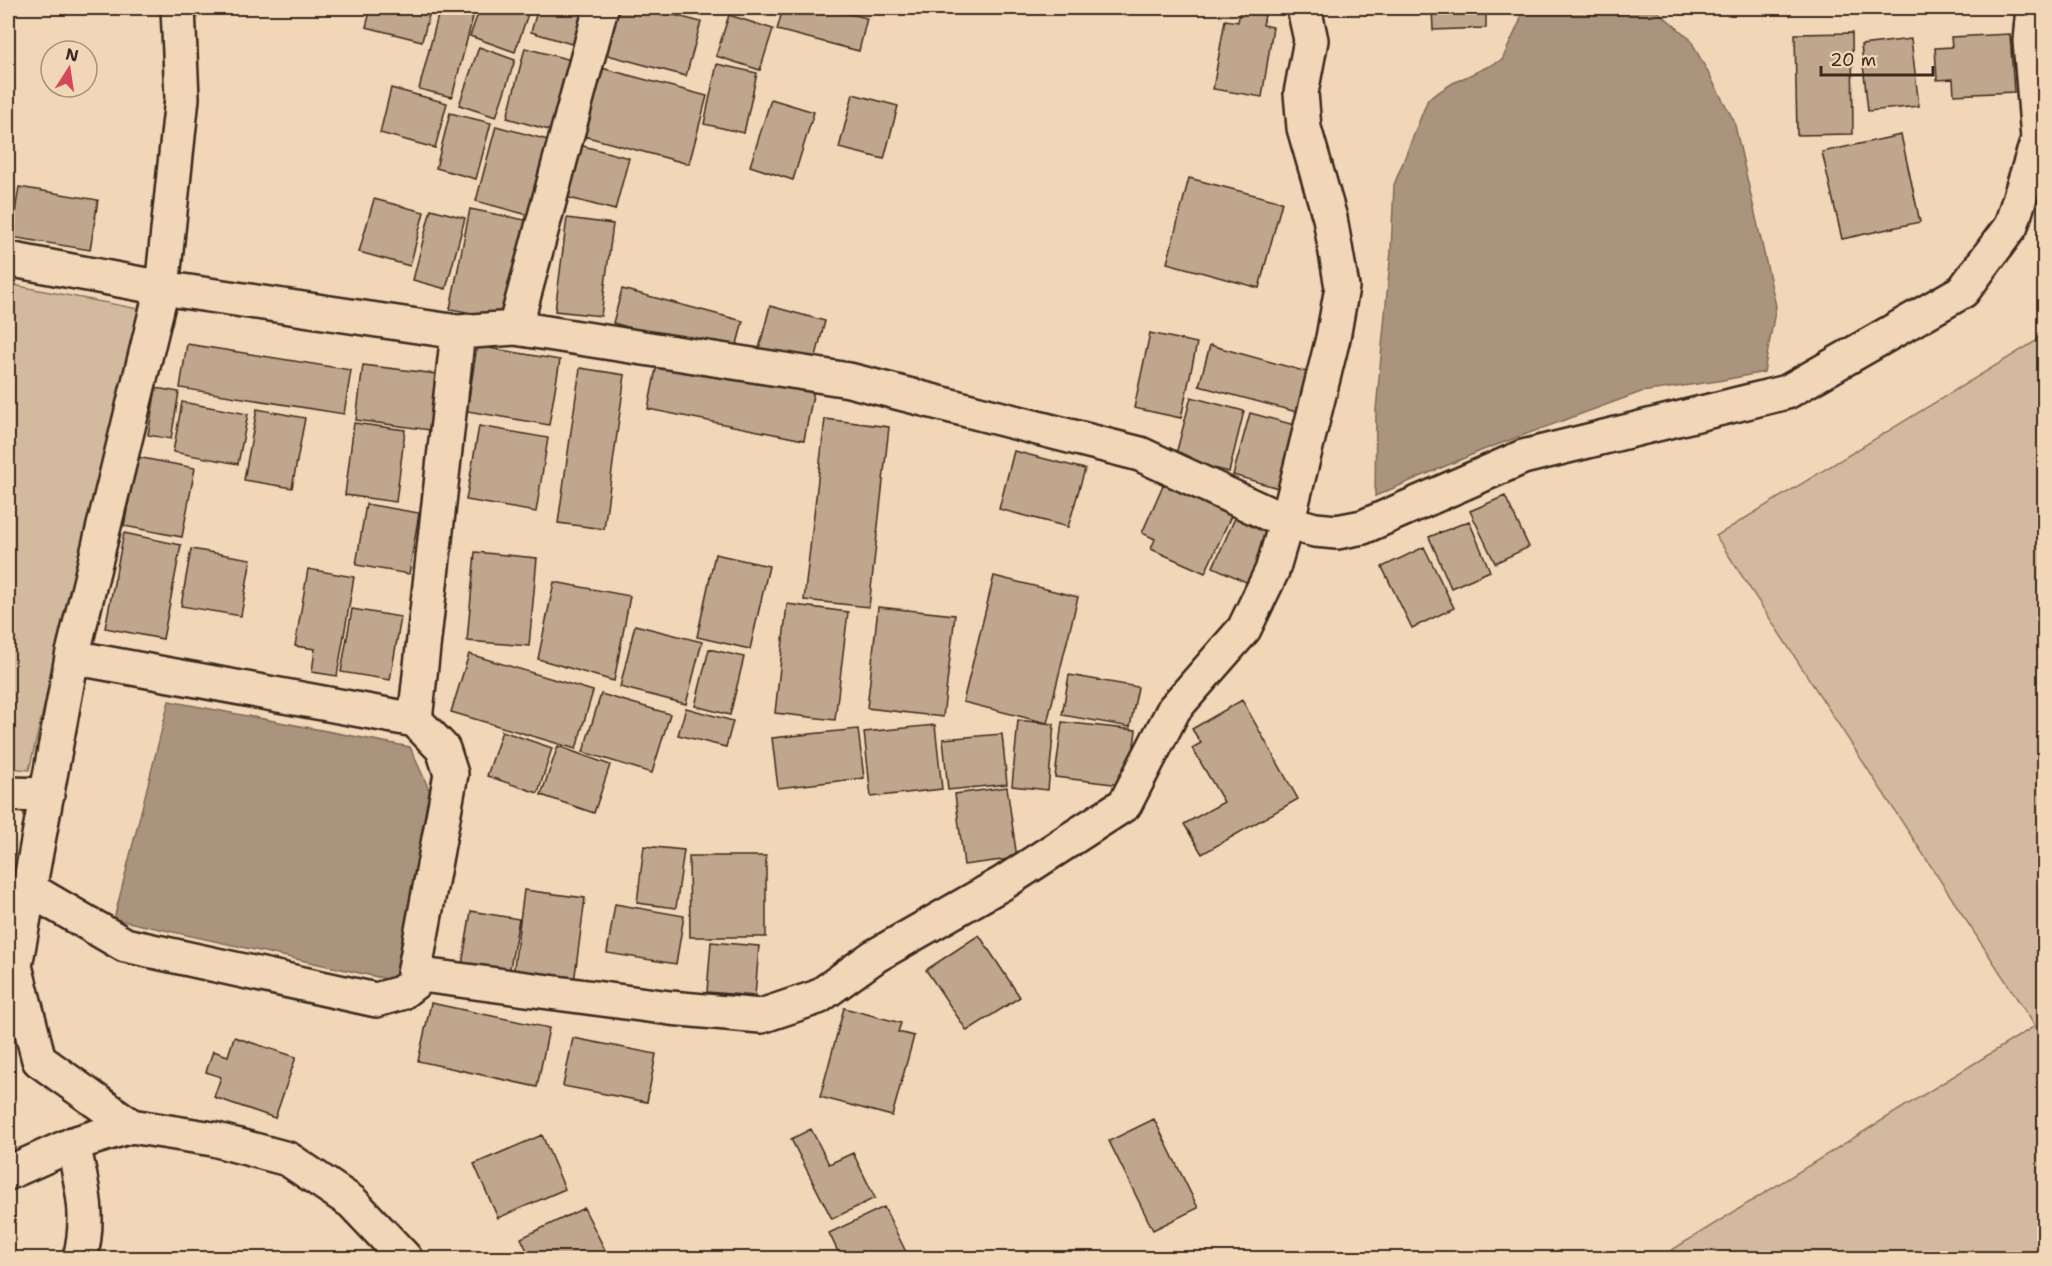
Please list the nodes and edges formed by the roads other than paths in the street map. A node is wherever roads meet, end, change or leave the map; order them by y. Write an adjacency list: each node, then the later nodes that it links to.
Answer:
1 (178, 8): 6 (street)
2 (601, 8): 7 (street)
3 (1304, 8): 9 (street)
4 (2032, 8): 9 (street)
5 (8, 259): 6 (street)
6 (162, 288): 8 (street); 10 (street)
7 (515, 328): 8 (street); 9 (street)
8 (458, 332): 11 (street)
9 (1286, 522): 15 (street)
10 (72, 657): 11 (street); 13 (street)
11 (416, 720): 15 (street)
12 (8, 794): 13 (street)
13 (47, 795): 14 (street)
14 (29, 889): 15 (street); 16 (street)
15 (423, 976)
16 (131, 1126): 17 (street); 20 (street)
17 (73, 1144): 18 (street); 19 (street)
18 (8, 1173)
19 (80, 1258)
20 (405, 1258)

